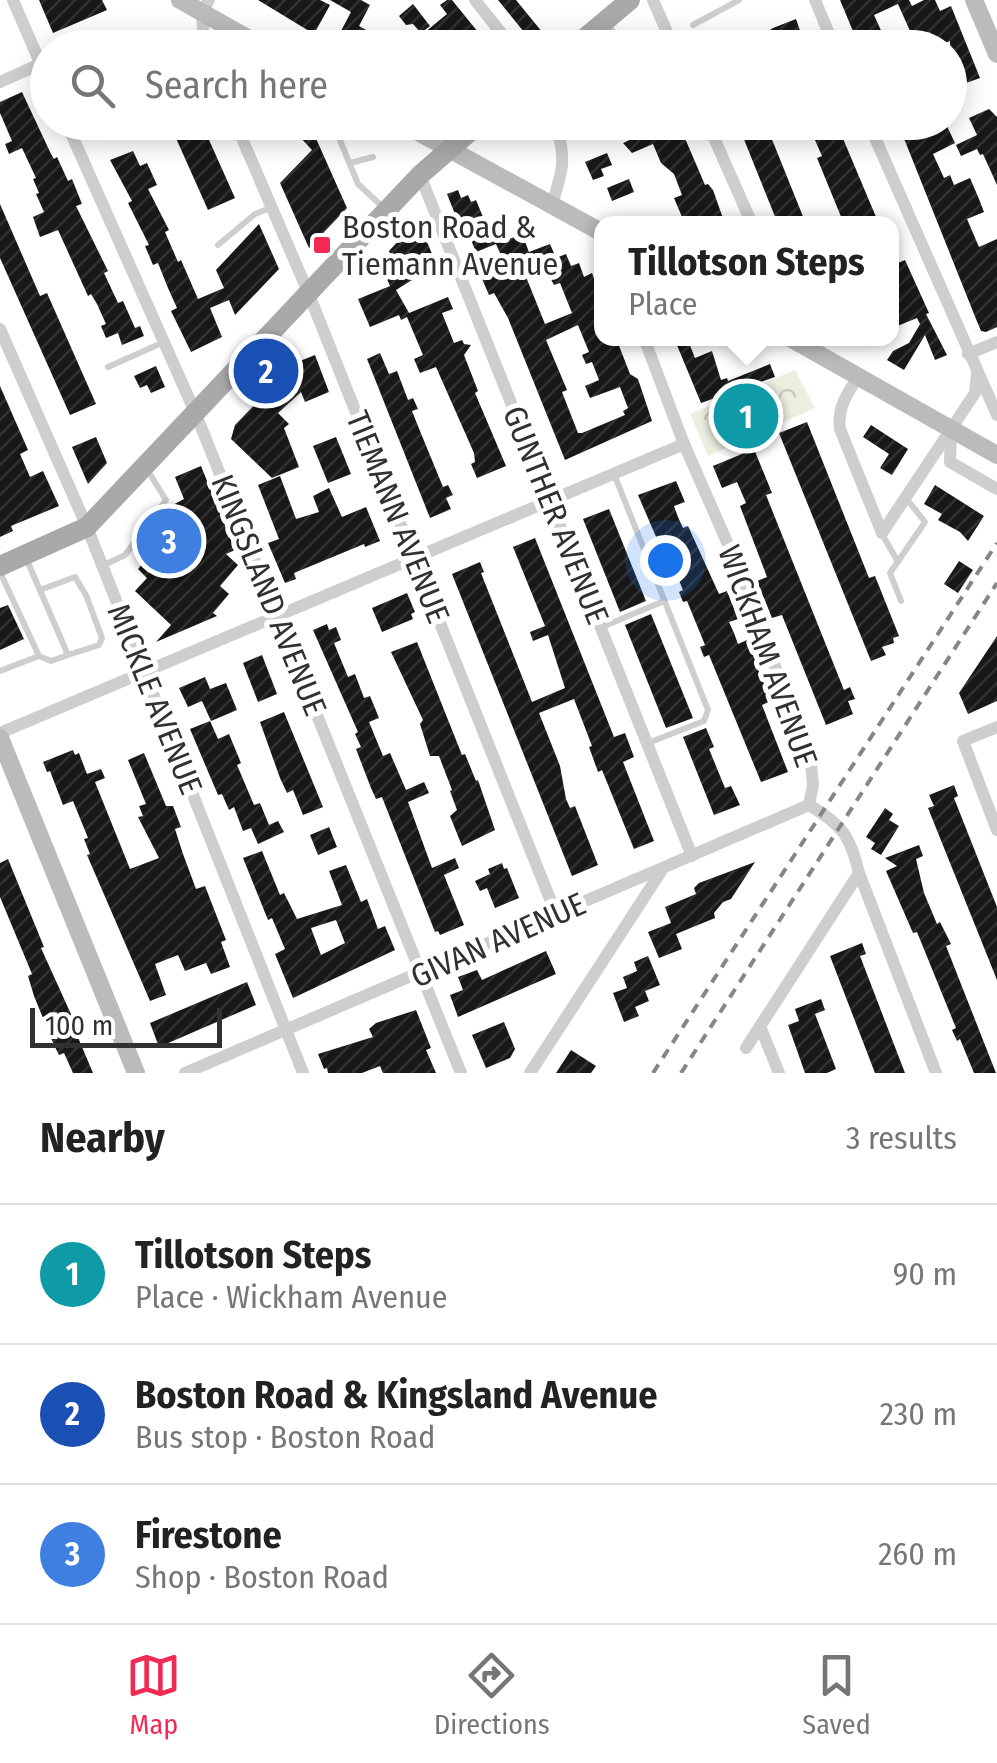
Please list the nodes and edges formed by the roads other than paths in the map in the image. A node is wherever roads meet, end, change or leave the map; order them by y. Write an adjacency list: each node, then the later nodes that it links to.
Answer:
1 (12, 0): 18 (street)
2 (180, 0): 9 (street)
3 (475, 0): 13 (street)
4 (630, 0): 10 (main road)
5 (653, 0): 16 (street)
6 (740, 0): 11 (lane)
7 (815, 0): 17 (street)
8 (974, 0): 19 (street)
9 (205, 6): 12 (street)
10 (605, 20): 14 (main road); 15 (lane)
11 (693, 25)
12 (240, 30)
13 (499, 30)
14 (595, 30)
15 (613, 30)
16 (666, 30)
17 (828, 30)
18 (30, 41)
19 (997, 54)
20 (30, 68): 21 (street)
21 (0, 82)
22 (74, 140): 42 (street, KINGSLAND AVENUE)
23 (243, 140): 35 (street, TIEMANN AVENUE)
24 (340, 140): 32 (lane)
25 (431, 140): 30 (street)
26 (460, 140): 30 (main road)
27 (561, 140): 34 (street)
28 (715, 140): 37 (street)
29 (876, 140): 46 (street)
30 (448, 150): 33 (main road); 34 (street)
31 (372, 157): 32 (lane)
32 (350, 163): 36 (lane)
33 (420, 175): 36 (main road); 59 (street, GUNTHER AVENUE)
34 (552, 204): 38 (street)
35 (272, 207): 39 (lane); 40 (street, TIEMANN AVENUE)
36 (386, 210): 40 (main road)
37 (748, 216)
38 (594, 228)
39 (218, 245)
40 (308, 292): 50 (main road); 63 (street, TIEMANN AVENUE)
41 (0, 329): 60 (street, MICKLE AVENUE)
42 (164, 342): 47 (lane); 50 (street, KINGSLAND AVENUE)
43 (997, 342): 46 (street)
44 (647, 346): 53 (street, WICKHAM AVENUE)
45 (805, 346): 49 (street)
46 (968, 354): 48 (street)
47 (108, 367)
48 (977, 371): 51 (street); 52 (street)
49 (858, 377): 52 (street); 61 (street)
50 (196, 412): 55 (main road); 70 (street, KINGSLAND AVENUE)
51 (997, 415)
52 (950, 429): 54 (street); 57 (street); 58 (street)
53 (684, 444): 56 (street); 79 (street, WICKHAM AVENUE)
54 (997, 455)
55 (145, 466): 60 (main road); 65 (lane)
56 (614, 474): 59 (street); 68 (lane)
57 (997, 489)
58 (905, 498): 61 (street); 64 (lane)
59 (550, 500): 63 (street); 71 (street, GUNTHER AVENUE)
60 (87, 527): 62 (main road); 65 (street, MICKLE AVENUE)
61 (882, 533): 64 (lane)
62 (24, 555): 66 (main road); 67 (lane)
63 (414, 556): 70 (street); 84 (street, TIEMANN AVENUE)
64 (898, 562): 69 (lane)
65 (102, 566): 75 (street, MICKLE AVENUE)
66 (0, 569): 73 (lane)
67 (40, 590): 72 (lane); 72 (lane)
68 (665, 601): 71 (lane); 78 (lane)
69 (901, 601)
70 (278, 616): 75 (street); 85 (street, KINGSLAND AVENUE)
71 (600, 627): 78 (street, GUNTHER AVENUE)
72 (68, 655): 73 (lane)
73 (39, 656): 74 (lane)
74 (0, 671)
75 (144, 674): 77 (street); 87 (street, MICKLE AVENUE)
76 (997, 726): 80 (street)
77 (0, 736): 89 (street)
78 (647, 744): 81 (street, GUNTHER AVENUE)
79 (809, 805): 81 (street, GIVAN AVENUE); 83 (street, WICKHAM AVENUE)
80 (997, 830)
81 (692, 856): 82 (street, GIVAN AVENUE)
82 (664, 868): 84 (street, GIVAN AVENUE); 93 (street)
83 (858, 873): 86 (street); 95 (street, WICKHAM AVENUE)
84 (556, 914): 85 (street, GIVAN AVENUE)
85 (420, 975): 87 (street, GIVAN AVENUE); 92 (street, KINGSLAND AVENUE)
86 (760, 1026): 88 (street); 94 (street)
87 (286, 1031): 90 (street, GIVAN AVENUE); 91 (street, MICKLE AVENUE)
88 (746, 1048)
89 (136, 1073)
90 (185, 1073)
91 (302, 1073)
92 (460, 1073)
93 (530, 1073)
94 (779, 1073)
95 (936, 1073)

